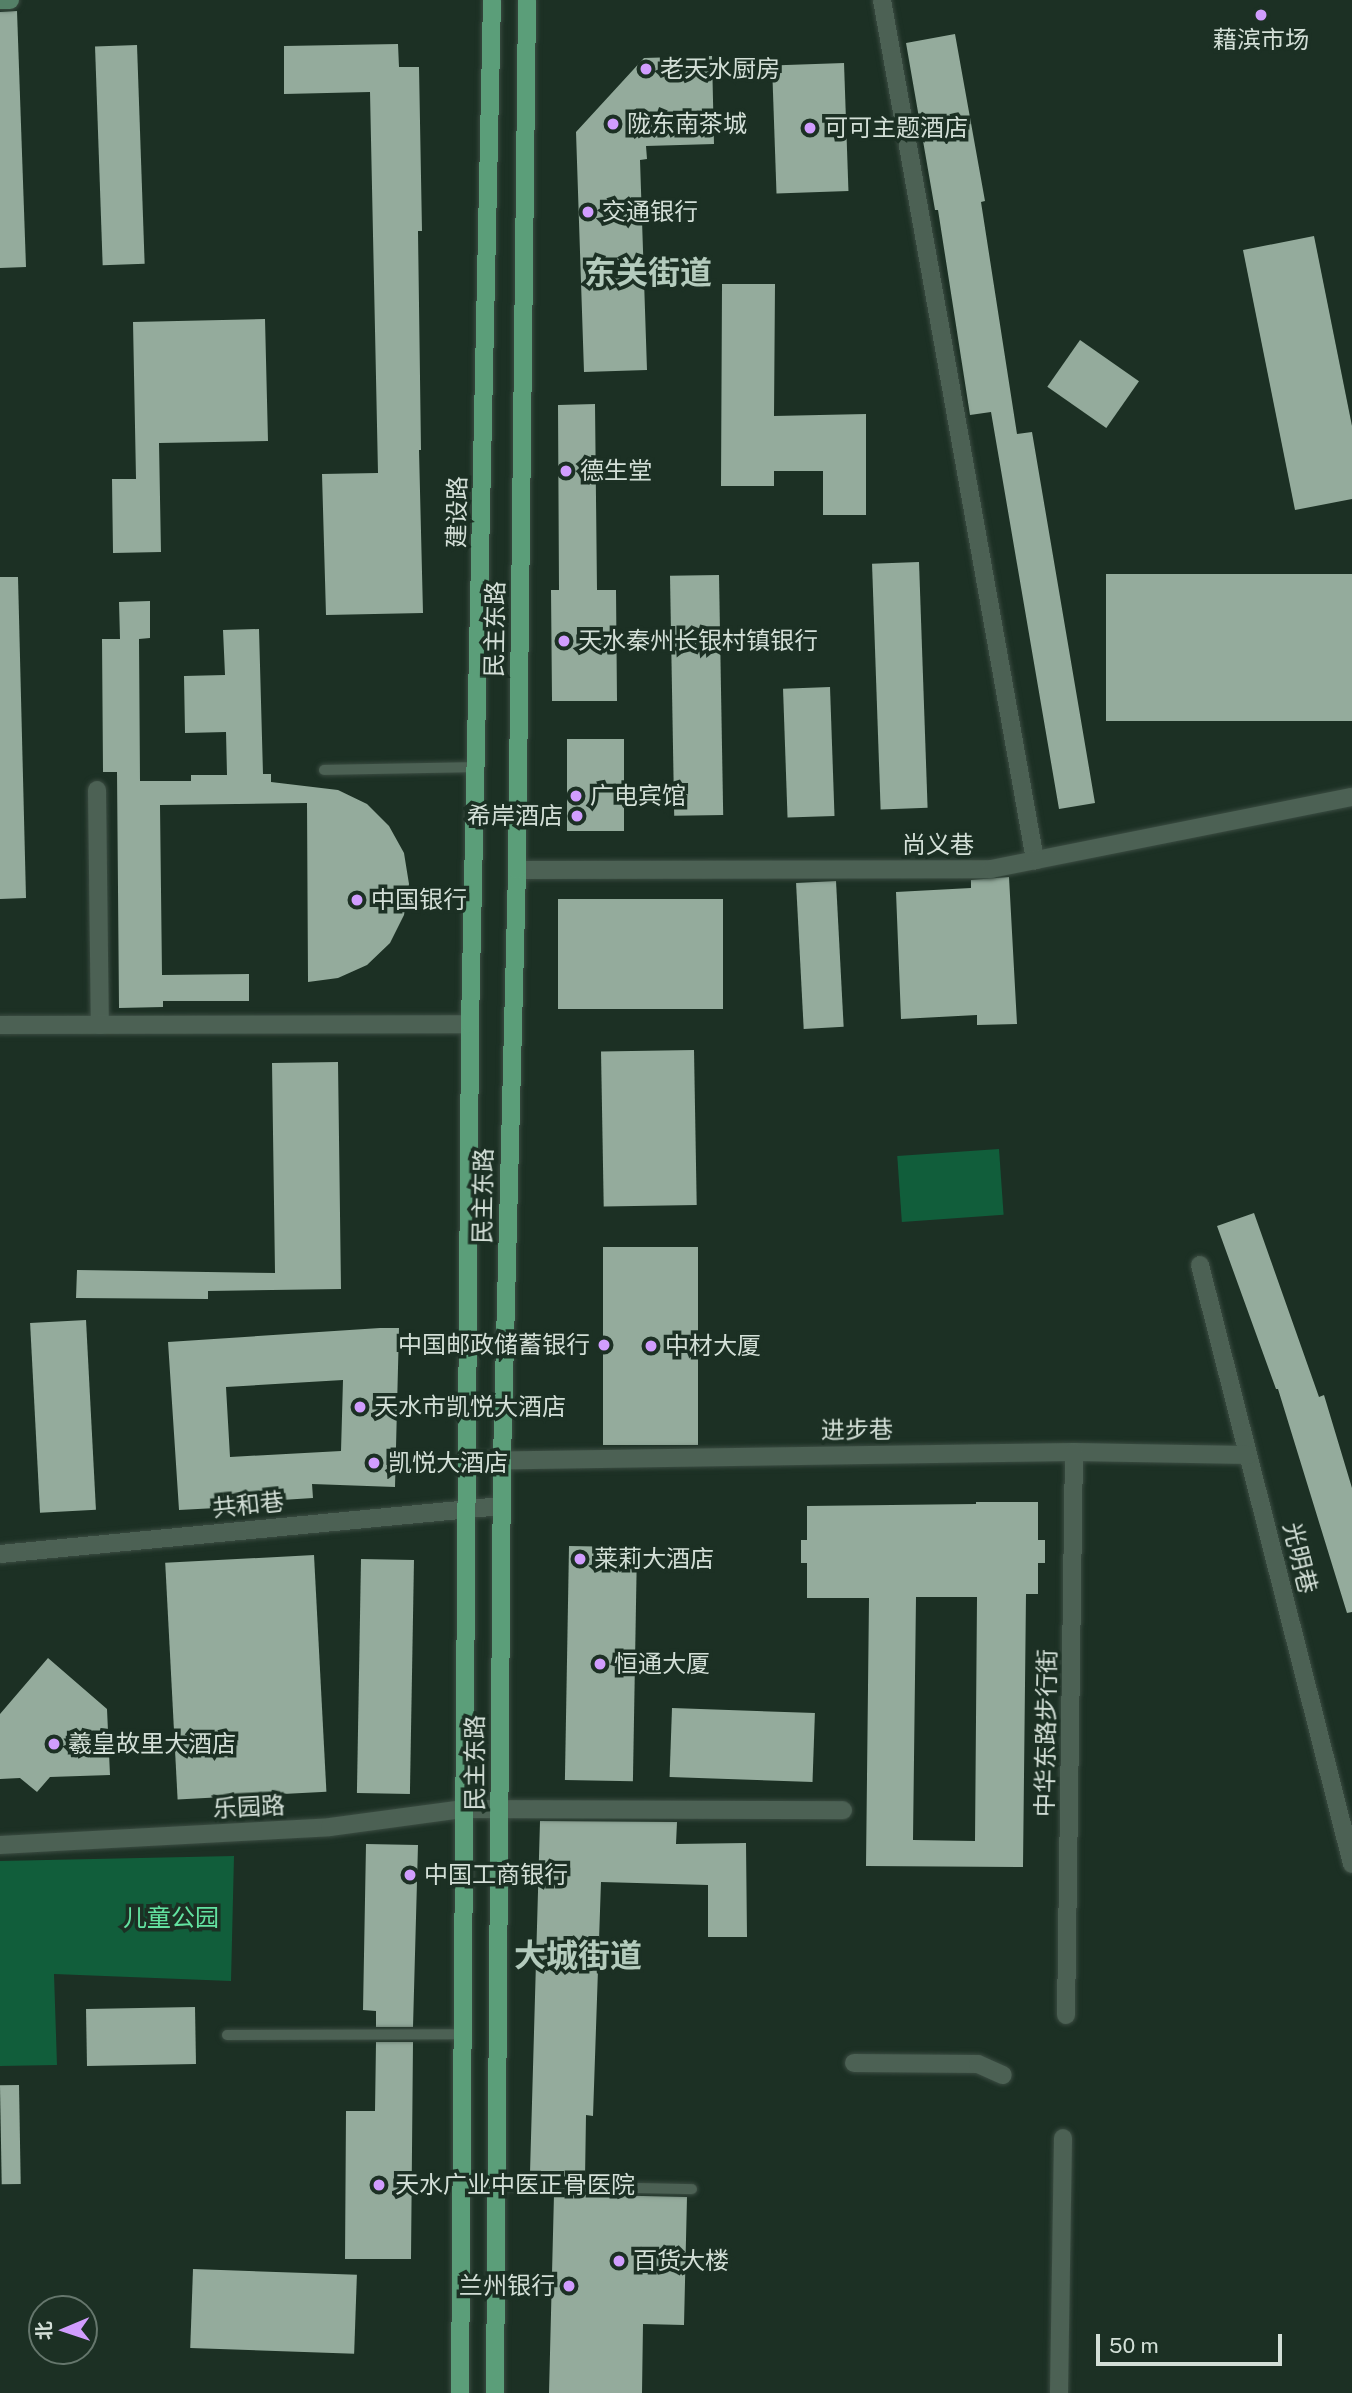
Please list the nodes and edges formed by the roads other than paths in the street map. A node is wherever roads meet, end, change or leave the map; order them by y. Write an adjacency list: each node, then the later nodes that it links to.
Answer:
1 (10, 0): 5 (main road)
2 (492, 0): 6 (main road, 建设路)
3 (527, 0): 11 (main road, 民主东路)
4 (881, 0): 10 (street)
5 (0, 1)
6 (476, 767): 7 (lane); 12 (main road, 建设路)
7 (324, 770)
8 (97, 790): 14 (street)
9 (1352, 797): 10 (street, 尚义巷)
10 (1035, 860): 11 (street, 尚义巷)
11 (517, 870): 18 (main road, 民主东路)
12 (470, 1024): 14 (street); 19 (main road, 民主东路)
13 (0, 1025): 14 (street)
14 (100, 1025)
15 (1200, 1265): 17 (street, 光明巷)
16 (1074, 1452): 17 (street, 进步巷); 18 (street, 进步巷); 28 (street, 中华东路步行街)
17 (1248, 1455): 27 (street, 光明巷)
18 (502, 1458): 19 (street, 进步巷); 20 (main road, 民主东路)
19 (467, 1461): 21 (main road, 民主东路)
20 (501, 1506): 21 (street, 共和巷); 24 (main road, 民主东路)
21 (466, 1509): 22 (street, 共和巷); 23 (main road, 民主东路)
22 (0, 1554)
23 (464, 1809): 24 (street, 乐园路); 26 (street, 乐园路); 29 (main road, 民主东路)
24 (499, 1809): 25 (street, 乐园路); 34 (main road, 民主东路)
25 (843, 1810)
26 (0, 1845)
27 (1352, 1864)
28 (1066, 2015)
29 (463, 2034): 30 (lane); 36 (main road, 民主东路)
30 (227, 2035)
31 (854, 2063): 32 (street)
32 (1003, 2075)
33 (1063, 2138): 38 (street)
34 (496, 2185): 35 (lane); 37 (main road, 民主东路)
35 (692, 2189)
36 (460, 2393)
37 (495, 2393)
38 (1059, 2393)

